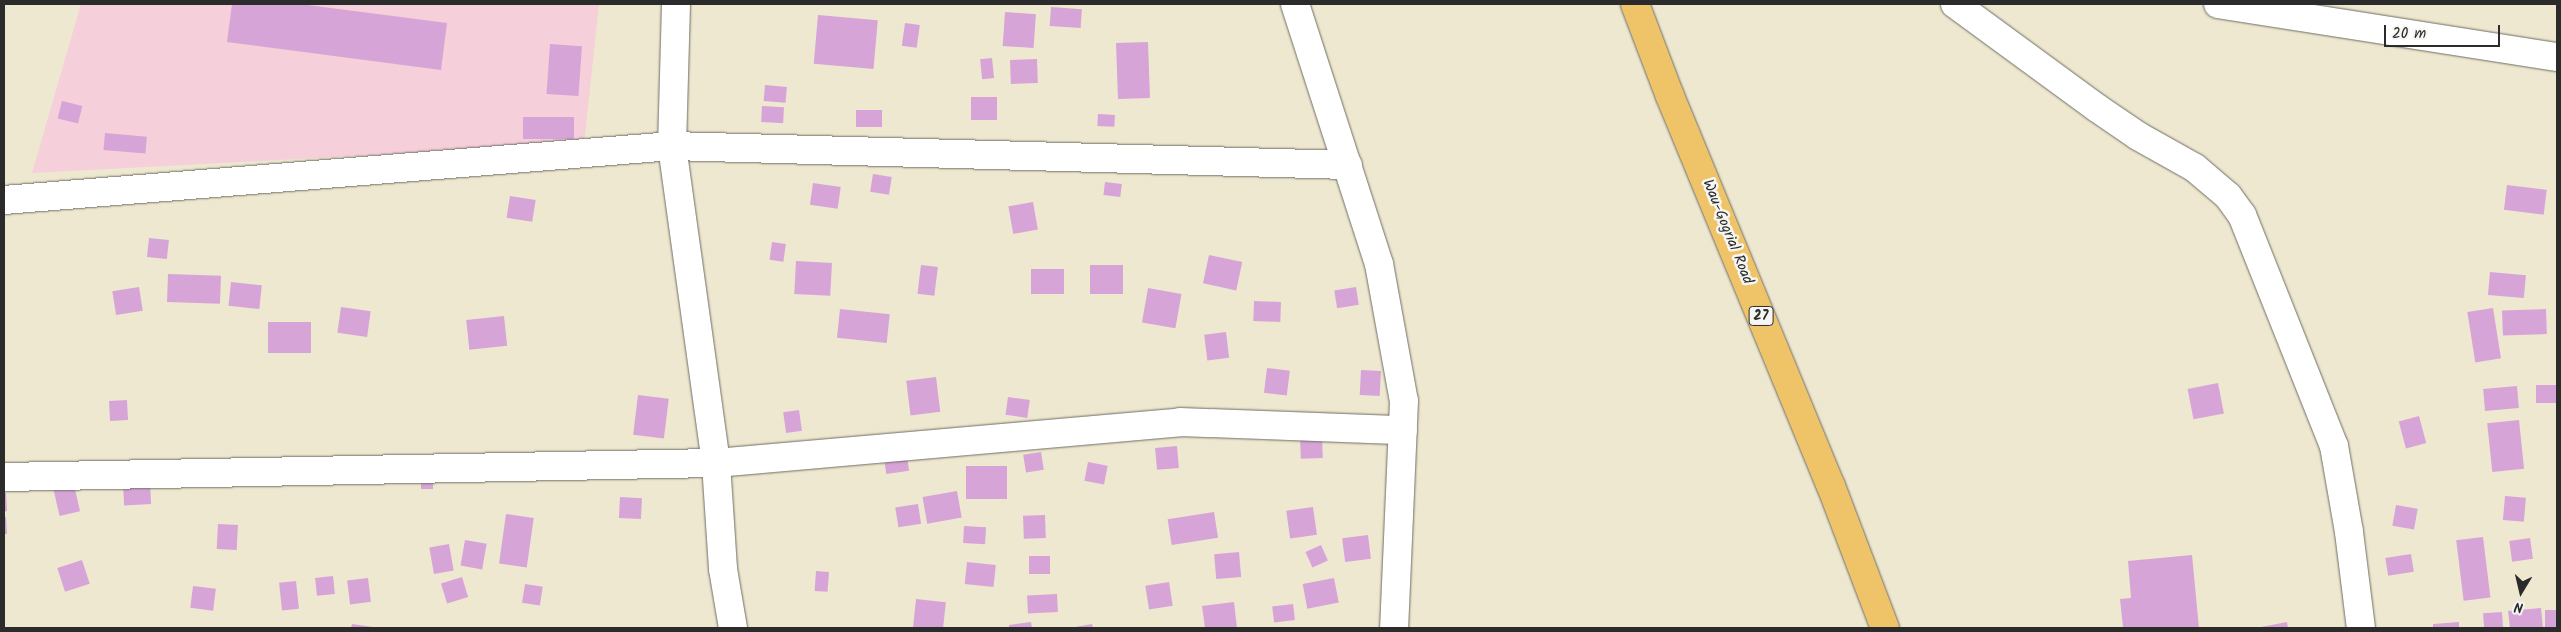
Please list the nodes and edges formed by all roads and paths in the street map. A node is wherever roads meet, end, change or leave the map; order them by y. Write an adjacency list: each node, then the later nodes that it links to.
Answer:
1 (676, 4): 7 (street)
2 (1295, 4): 8 (street)
3 (1635, 4): 15 (main road, Wau-Gogrial Road / 27)
4 (1955, 4): 16 (street)
5 (2218, 4): 6 (street)
6 (2557, 57)
7 (672, 146): 8 (street); 9 (street); 11 (street)
8 (1348, 165): 10 (street)
9 (4, 200)
10 (1403, 430): 11 (street); 14 (street)
11 (716, 463): 12 (street); 13 (street)
12 (4, 477)
13 (733, 628)
14 (1394, 628)
15 (1885, 628)
16 (2361, 628)

